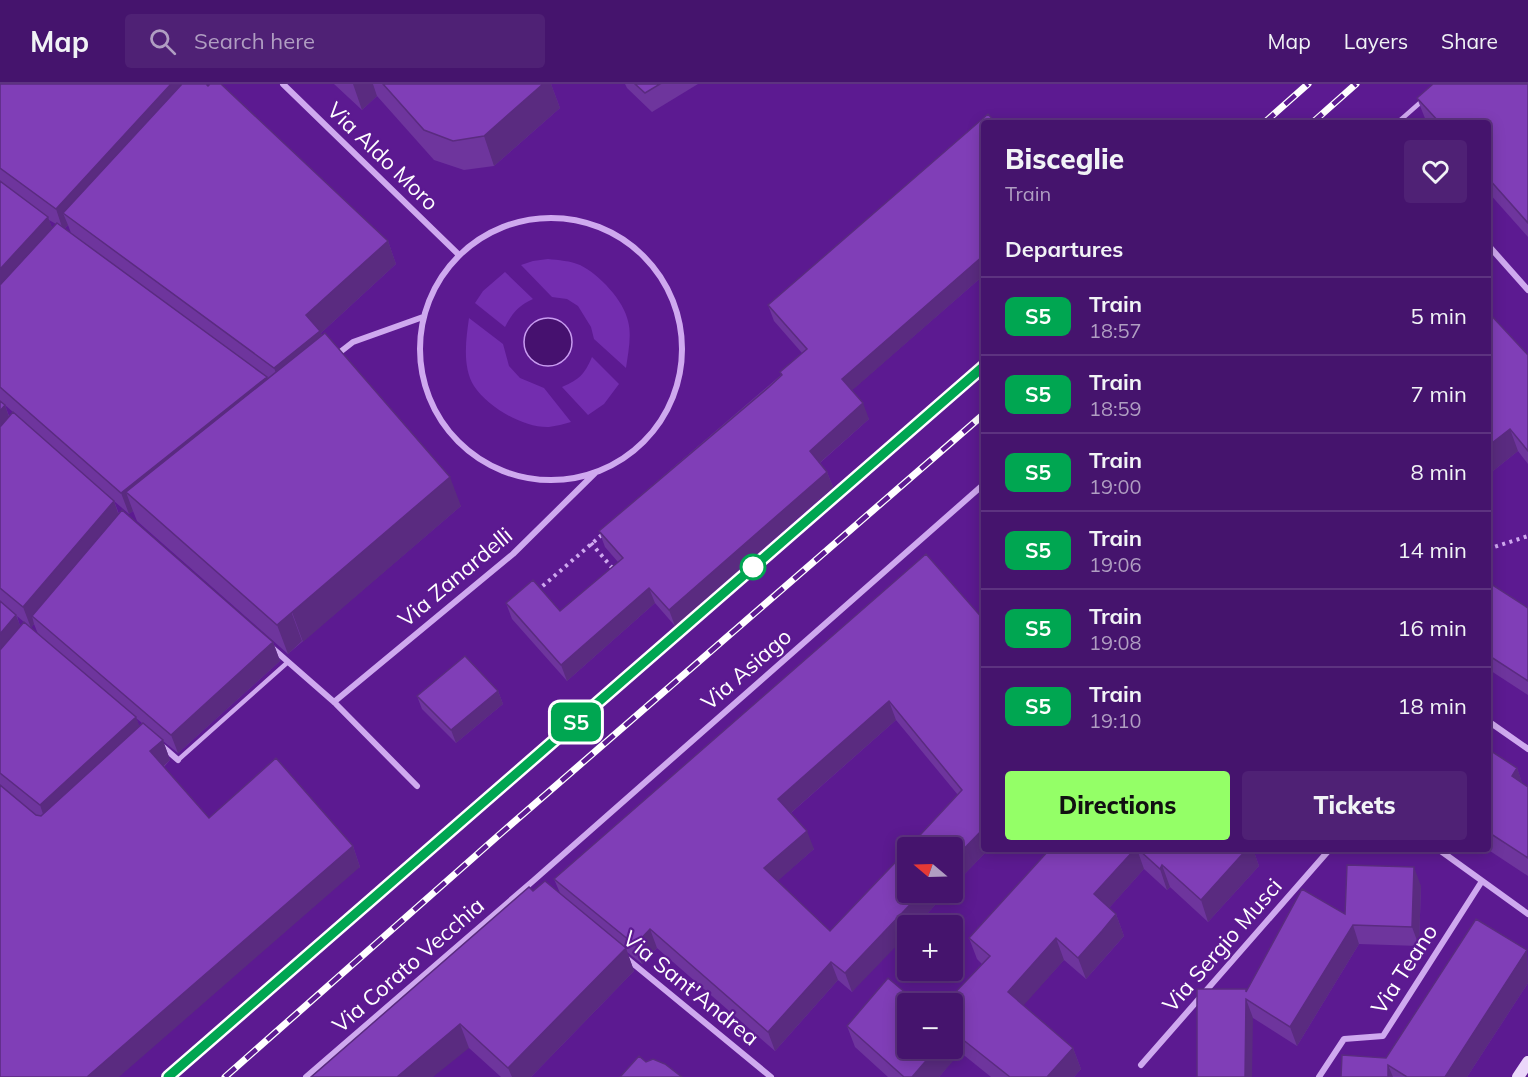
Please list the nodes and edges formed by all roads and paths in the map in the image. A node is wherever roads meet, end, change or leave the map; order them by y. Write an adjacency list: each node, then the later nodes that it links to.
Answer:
1 (283, 84): 5 (street, Via Aldo Moro)
2 (1427, 97): 3 (lane)
3 (1400, 120)
4 (1491, 248): 6 (street)
5 (458, 254): 7 (street); 9 (street)
6 (1528, 290)
7 (423, 317): 8 (street); 9 (street)
8 (327, 363)
9 (595, 473): 19 (street, Via Zanardelli)
10 (981, 487): 27 (street, Via Asiago)
11 (608, 529): 13 (path)
12 (1528, 536): 14 (path)
13 (591, 543): 15 (path); 16 (path)
14 (1491, 548)
15 (619, 576)
16 (532, 595)
17 (262, 638): 18 (street)
18 (288, 662): 19 (street); 23 (lane)
19 (334, 702): 24 (street)
20 (1491, 724): 22 (street)
21 (160, 744): 23 (street)
22 (1528, 749)
23 (178, 760)
24 (417, 786)
25 (1327, 852): 33 (street, Via Sergio Musci)
26 (1442, 852): 28 (street)
27 (532, 881): 29 (street); 34 (street, Via Corato Vecchia)
28 (1482, 881): 30 (street); 36 (street, Via Teano)
29 (542, 888)
30 (1528, 914)
31 (615, 949): 35 (street, Via Sant'Andrea)
32 (1528, 1062): 37 (main road)
33 (1141, 1065)
34 (306, 1077)
35 (771, 1077)
36 (1319, 1077)
37 (1518, 1077)

